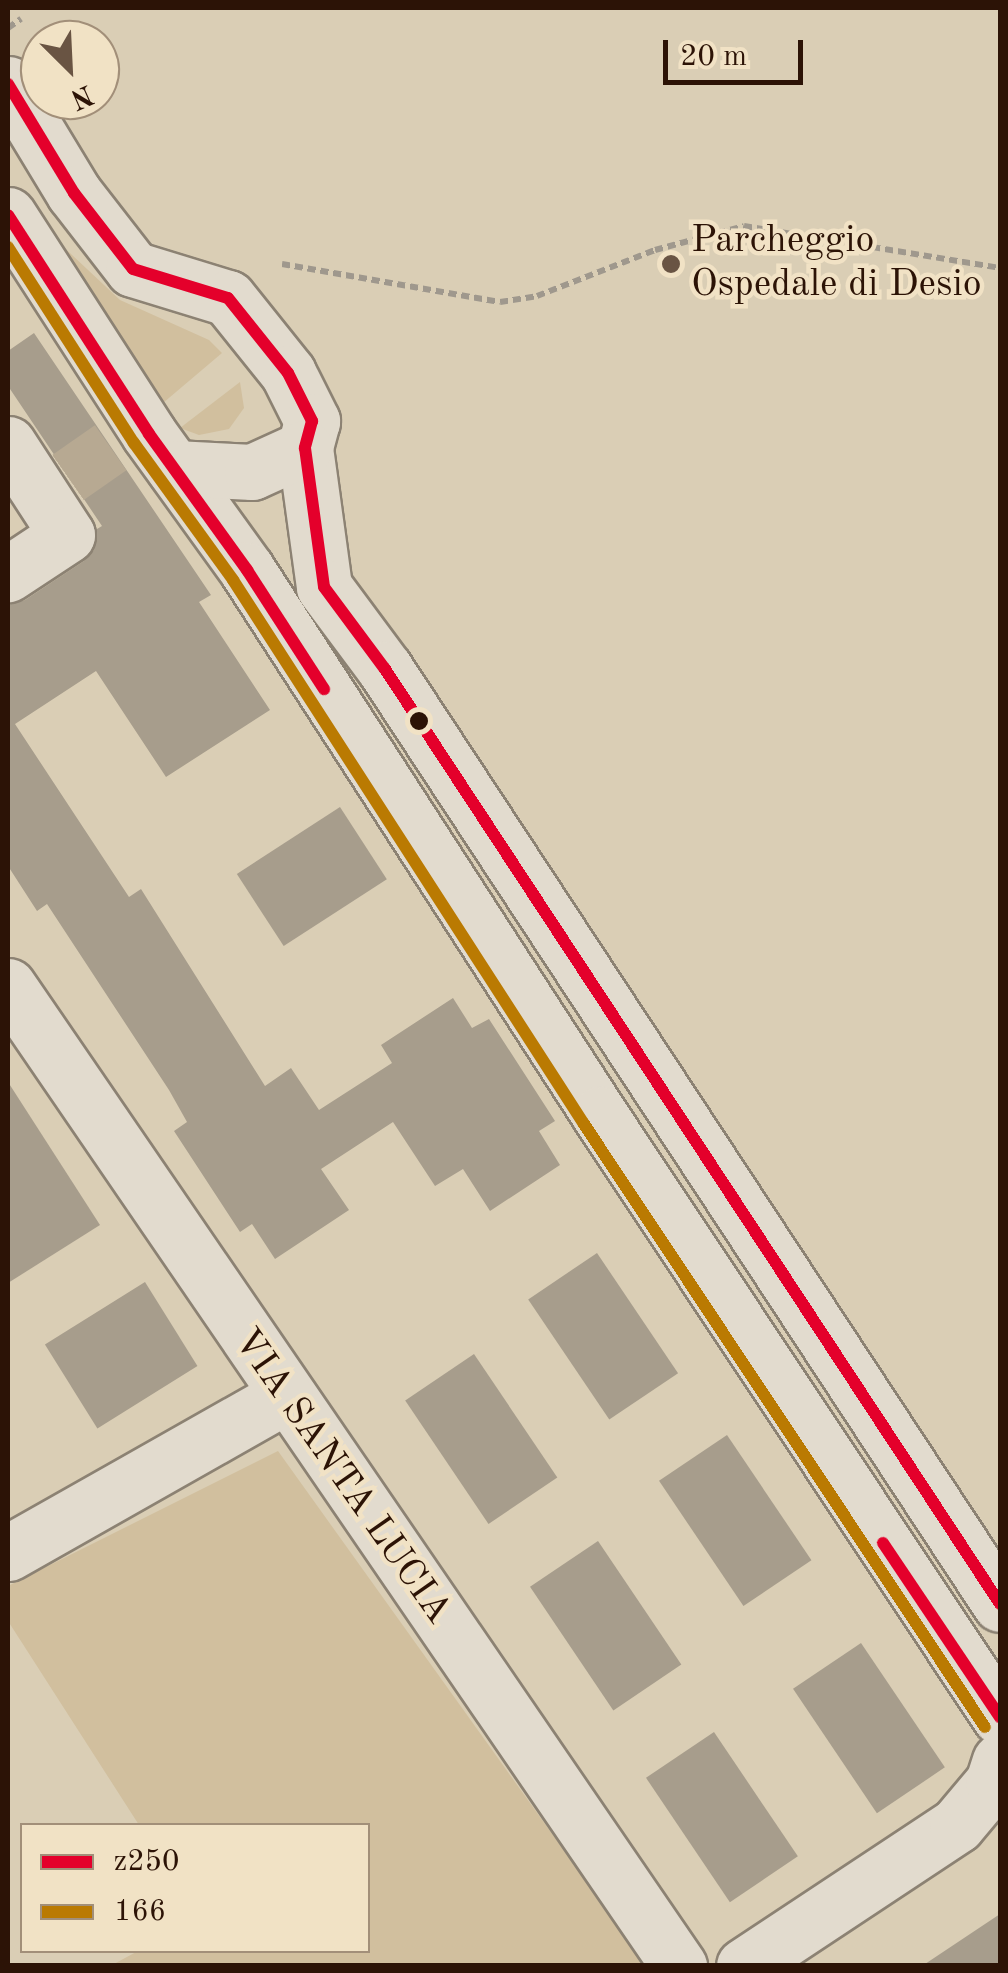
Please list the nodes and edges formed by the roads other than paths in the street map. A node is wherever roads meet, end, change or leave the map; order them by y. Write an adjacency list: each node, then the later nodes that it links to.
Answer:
1 (8, 84): 4 (street)
2 (8, 216): 5 (street)
3 (8, 444): 5 (street)
4 (305, 448): 6 (street); 11 (street)
5 (90, 459): 6 (street); 7 (street)
6 (174, 468): 12 (street)
7 (8, 574)
8 (8, 986): 9 (street, VIA SANTA LUCIA)
9 (285, 1396): 10 (street); 15 (street, VIA SANTA LUCIA)
10 (8, 1553)
11 (1000, 1604)
12 (1000, 1716)
13 (1000, 1761): 14 (street)
14 (979, 1823): 16 (street)
15 (679, 1966)
16 (744, 1966)

